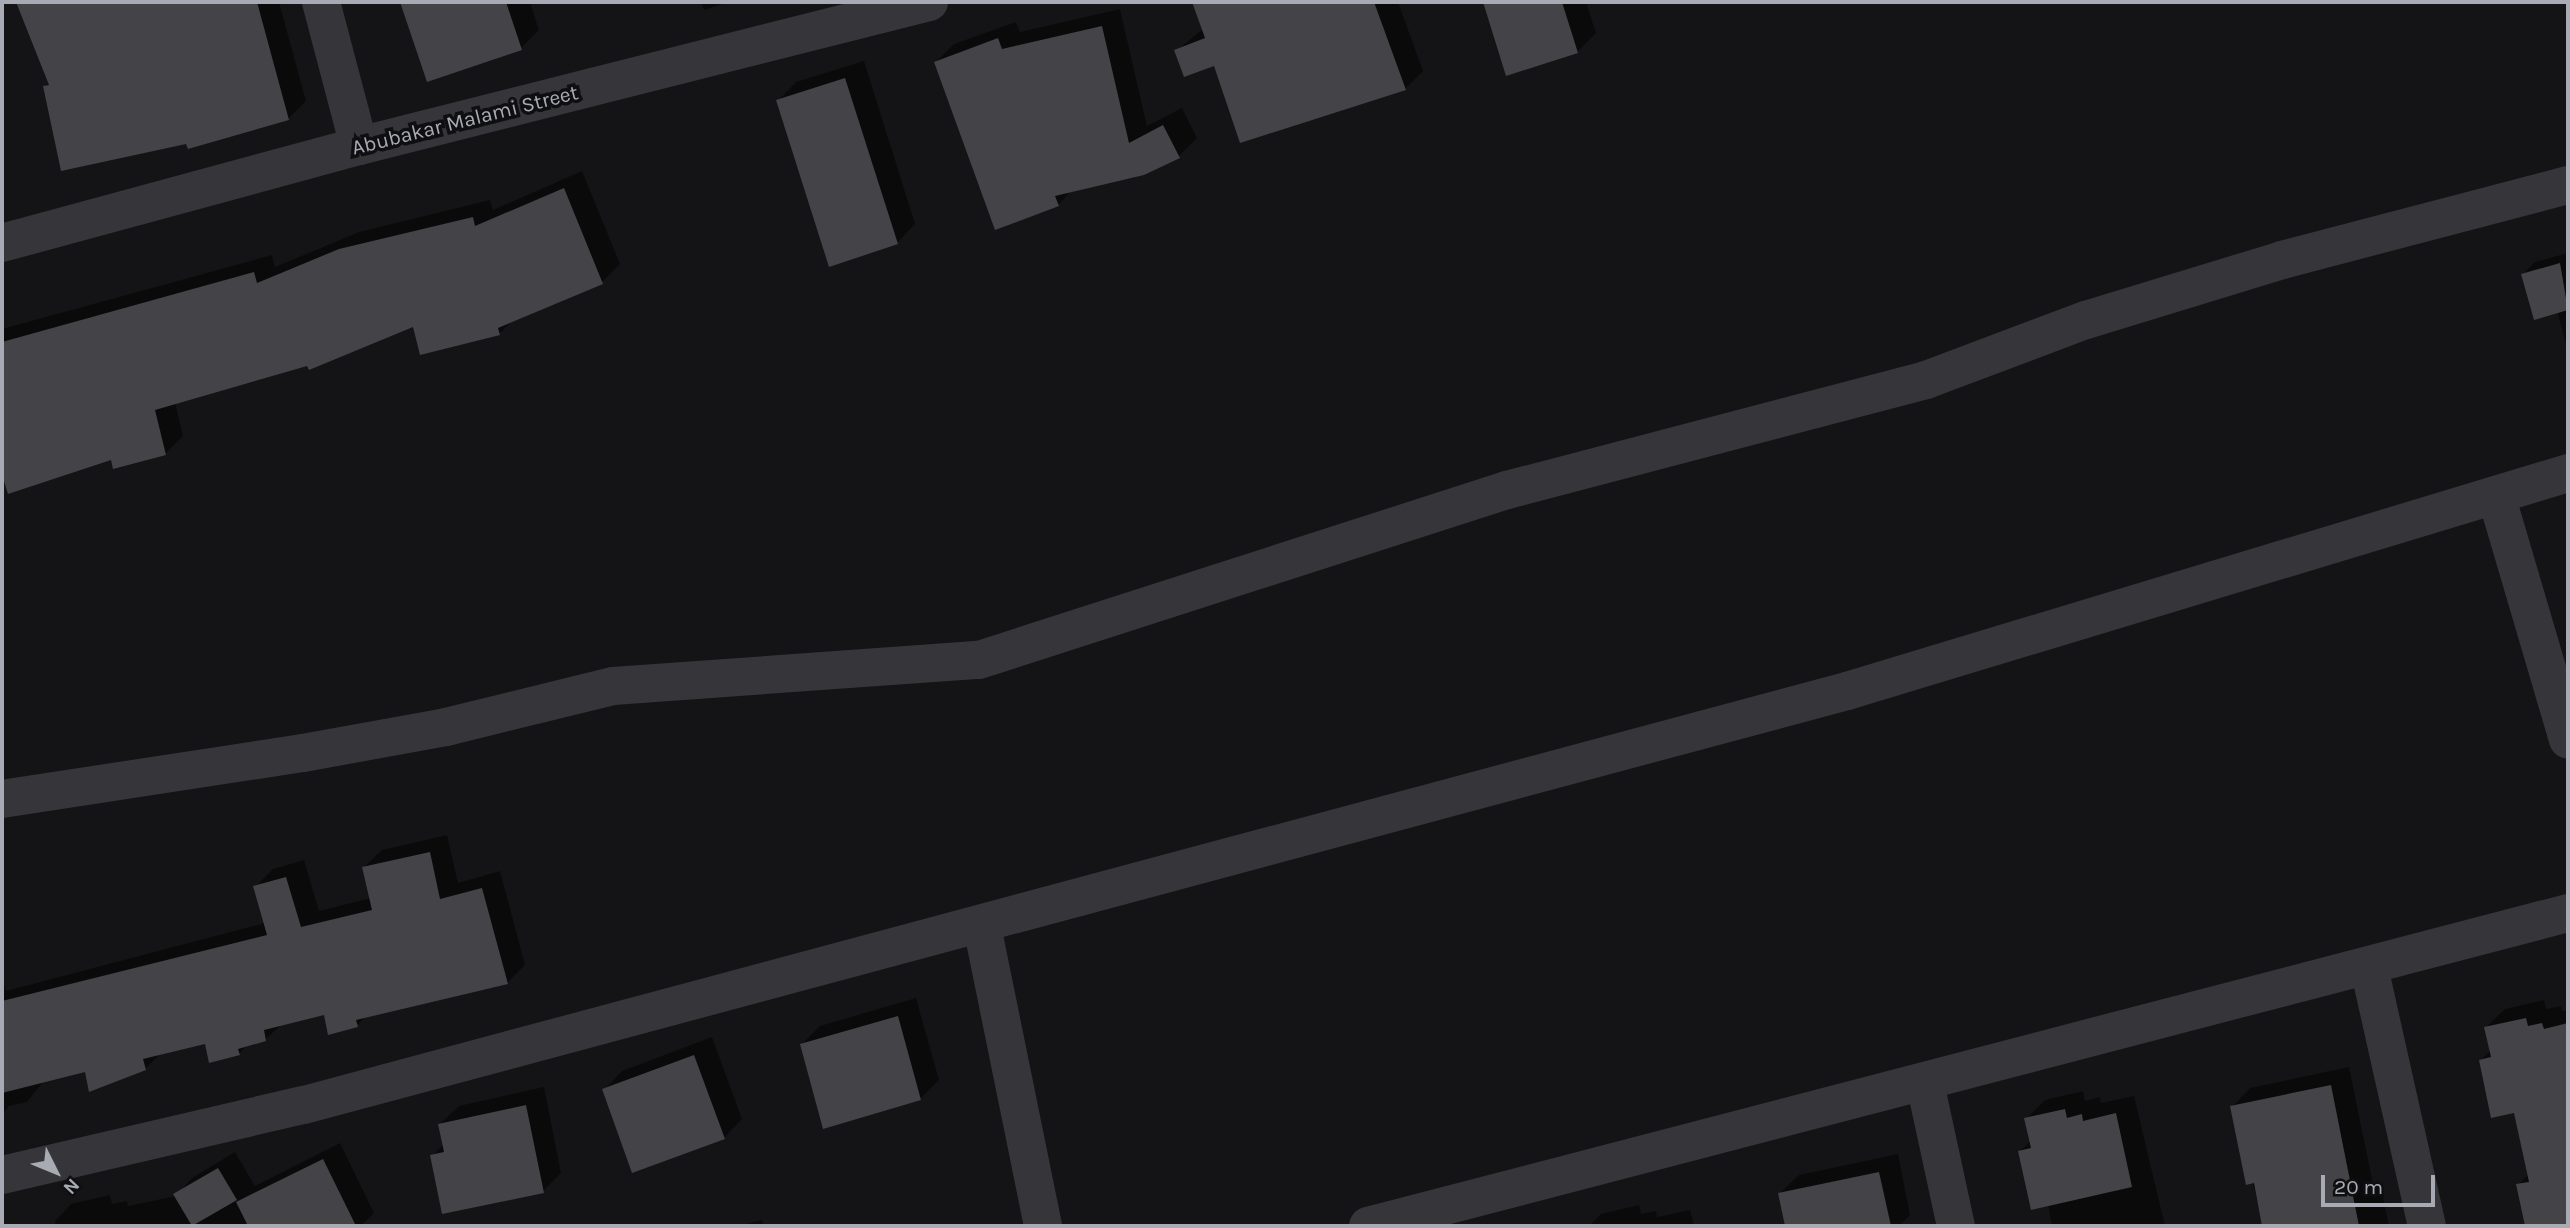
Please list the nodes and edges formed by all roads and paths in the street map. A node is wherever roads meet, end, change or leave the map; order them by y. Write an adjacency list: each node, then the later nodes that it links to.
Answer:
1 (321, 2): 3 (street)
2 (929, 2): 3 (street, Abubakar Malami Street)
3 (359, 146): 5 (street, Abubakar Malami Street)
4 (2568, 185): 9 (street)
5 (2, 243)
6 (2568, 473): 7 (street)
7 (2496, 495): 8 (street); 11 (street)
8 (2568, 740)
9 (2, 799)
10 (2568, 913): 12 (street)
11 (982, 926): 14 (street); 16 (street)
12 (2369, 967): 13 (street); 19 (street)
13 (1924, 1083): 15 (street); 18 (street)
14 (2, 1175)
15 (1467, 1215): 17 (street)
16 (1043, 1226)
17 (1368, 1226)
18 (1956, 1226)
19 (2427, 1226)

